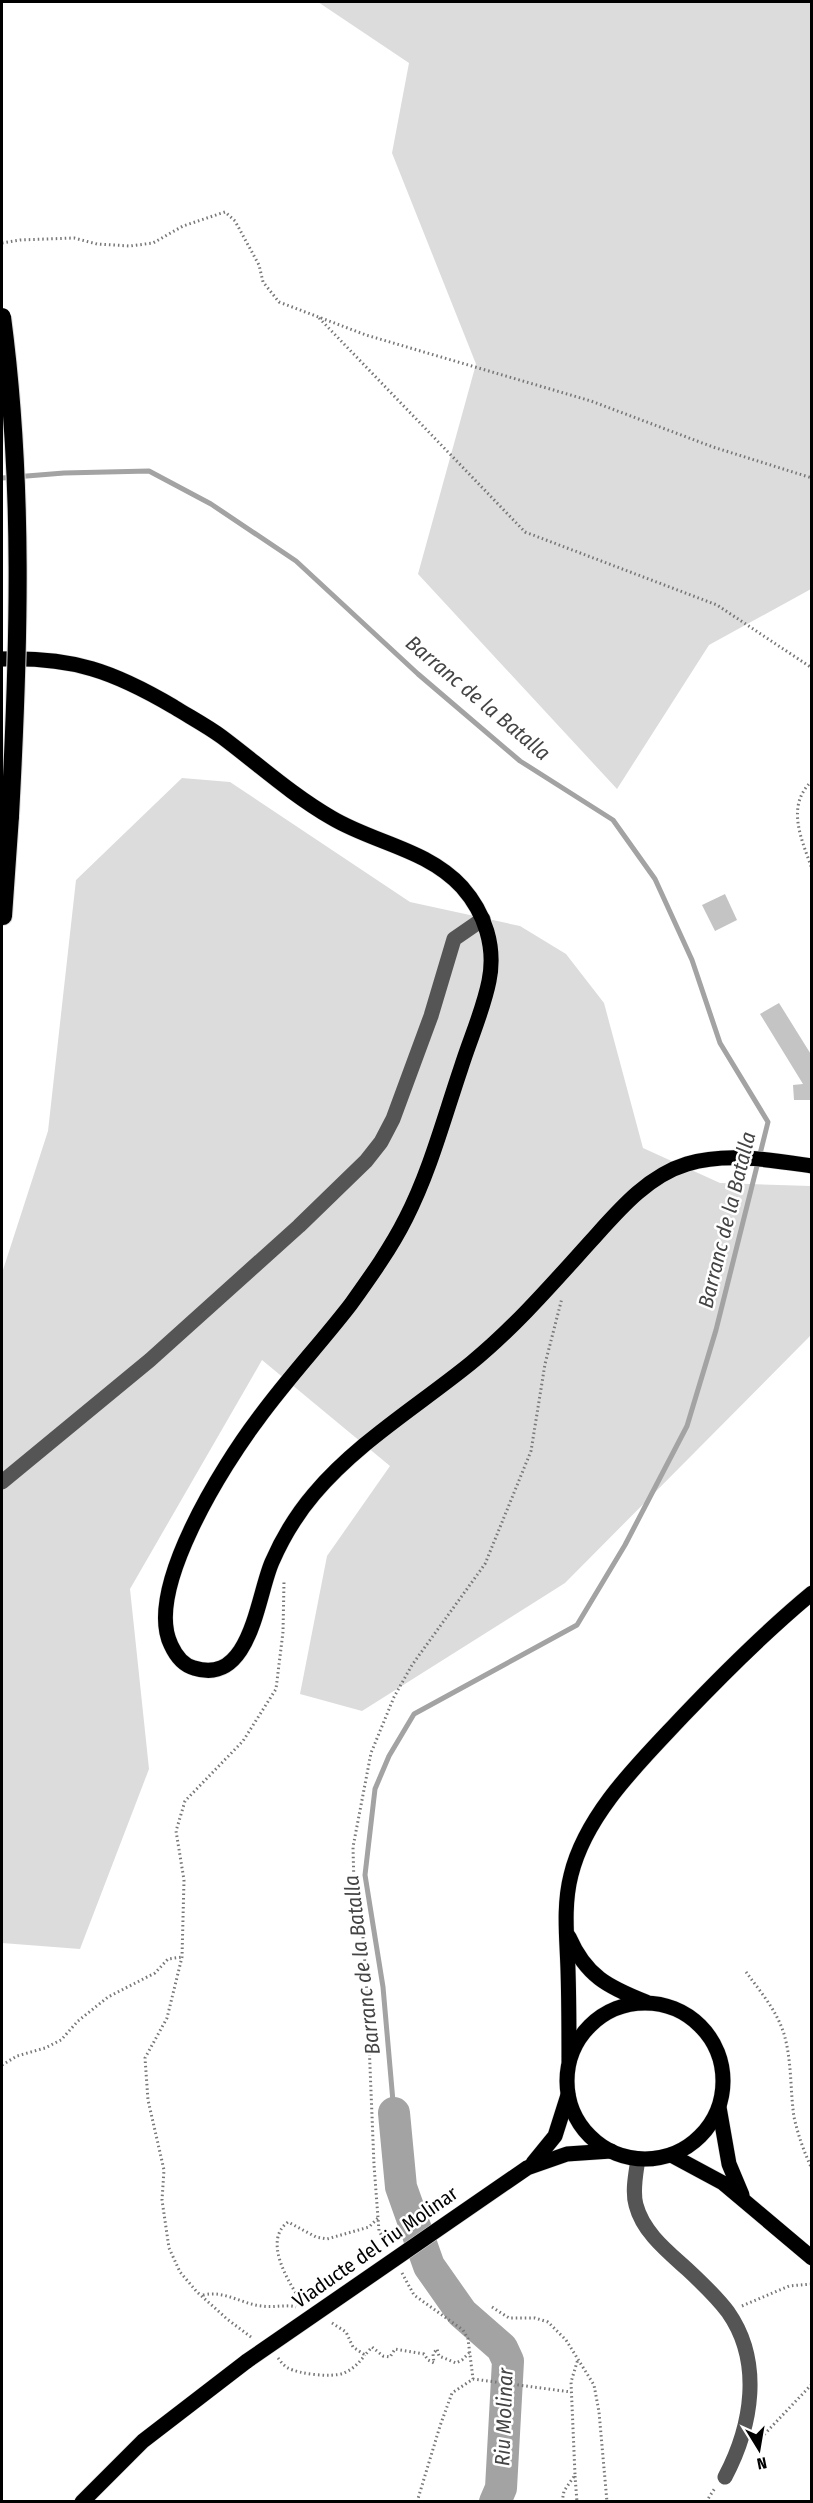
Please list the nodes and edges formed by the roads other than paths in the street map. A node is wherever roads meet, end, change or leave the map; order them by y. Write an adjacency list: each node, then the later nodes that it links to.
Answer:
1 (2, 317): 3 (highway, bridge)
2 (2, 659): 4 (main road)
3 (3, 916)
4 (483, 919): 5 (main road); 6 (street)
5 (812, 1166)
6 (2, 1482)
7 (812, 1593): 8 (main road)
8 (566, 1929): 9 (main road); 10 (main road)
9 (648, 2003): 10 (main road); 12 (main road)
10 (569, 2061): 11 (main road)
11 (568, 2096): 13 (main road); 16 (main road)
12 (719, 2107): 14 (main road); 17 (main road)
13 (611, 2151): 15 (main road); 16 (main road)
14 (671, 2155): 15 (main road); 17 (main road)
15 (638, 2159): 19 (street)
16 (527, 2168): 20 (main road, Viaducte del riu Molinar, bridge)
17 (743, 2198): 18 (main road)
18 (812, 2258)
19 (725, 2477)
20 (82, 2502)

